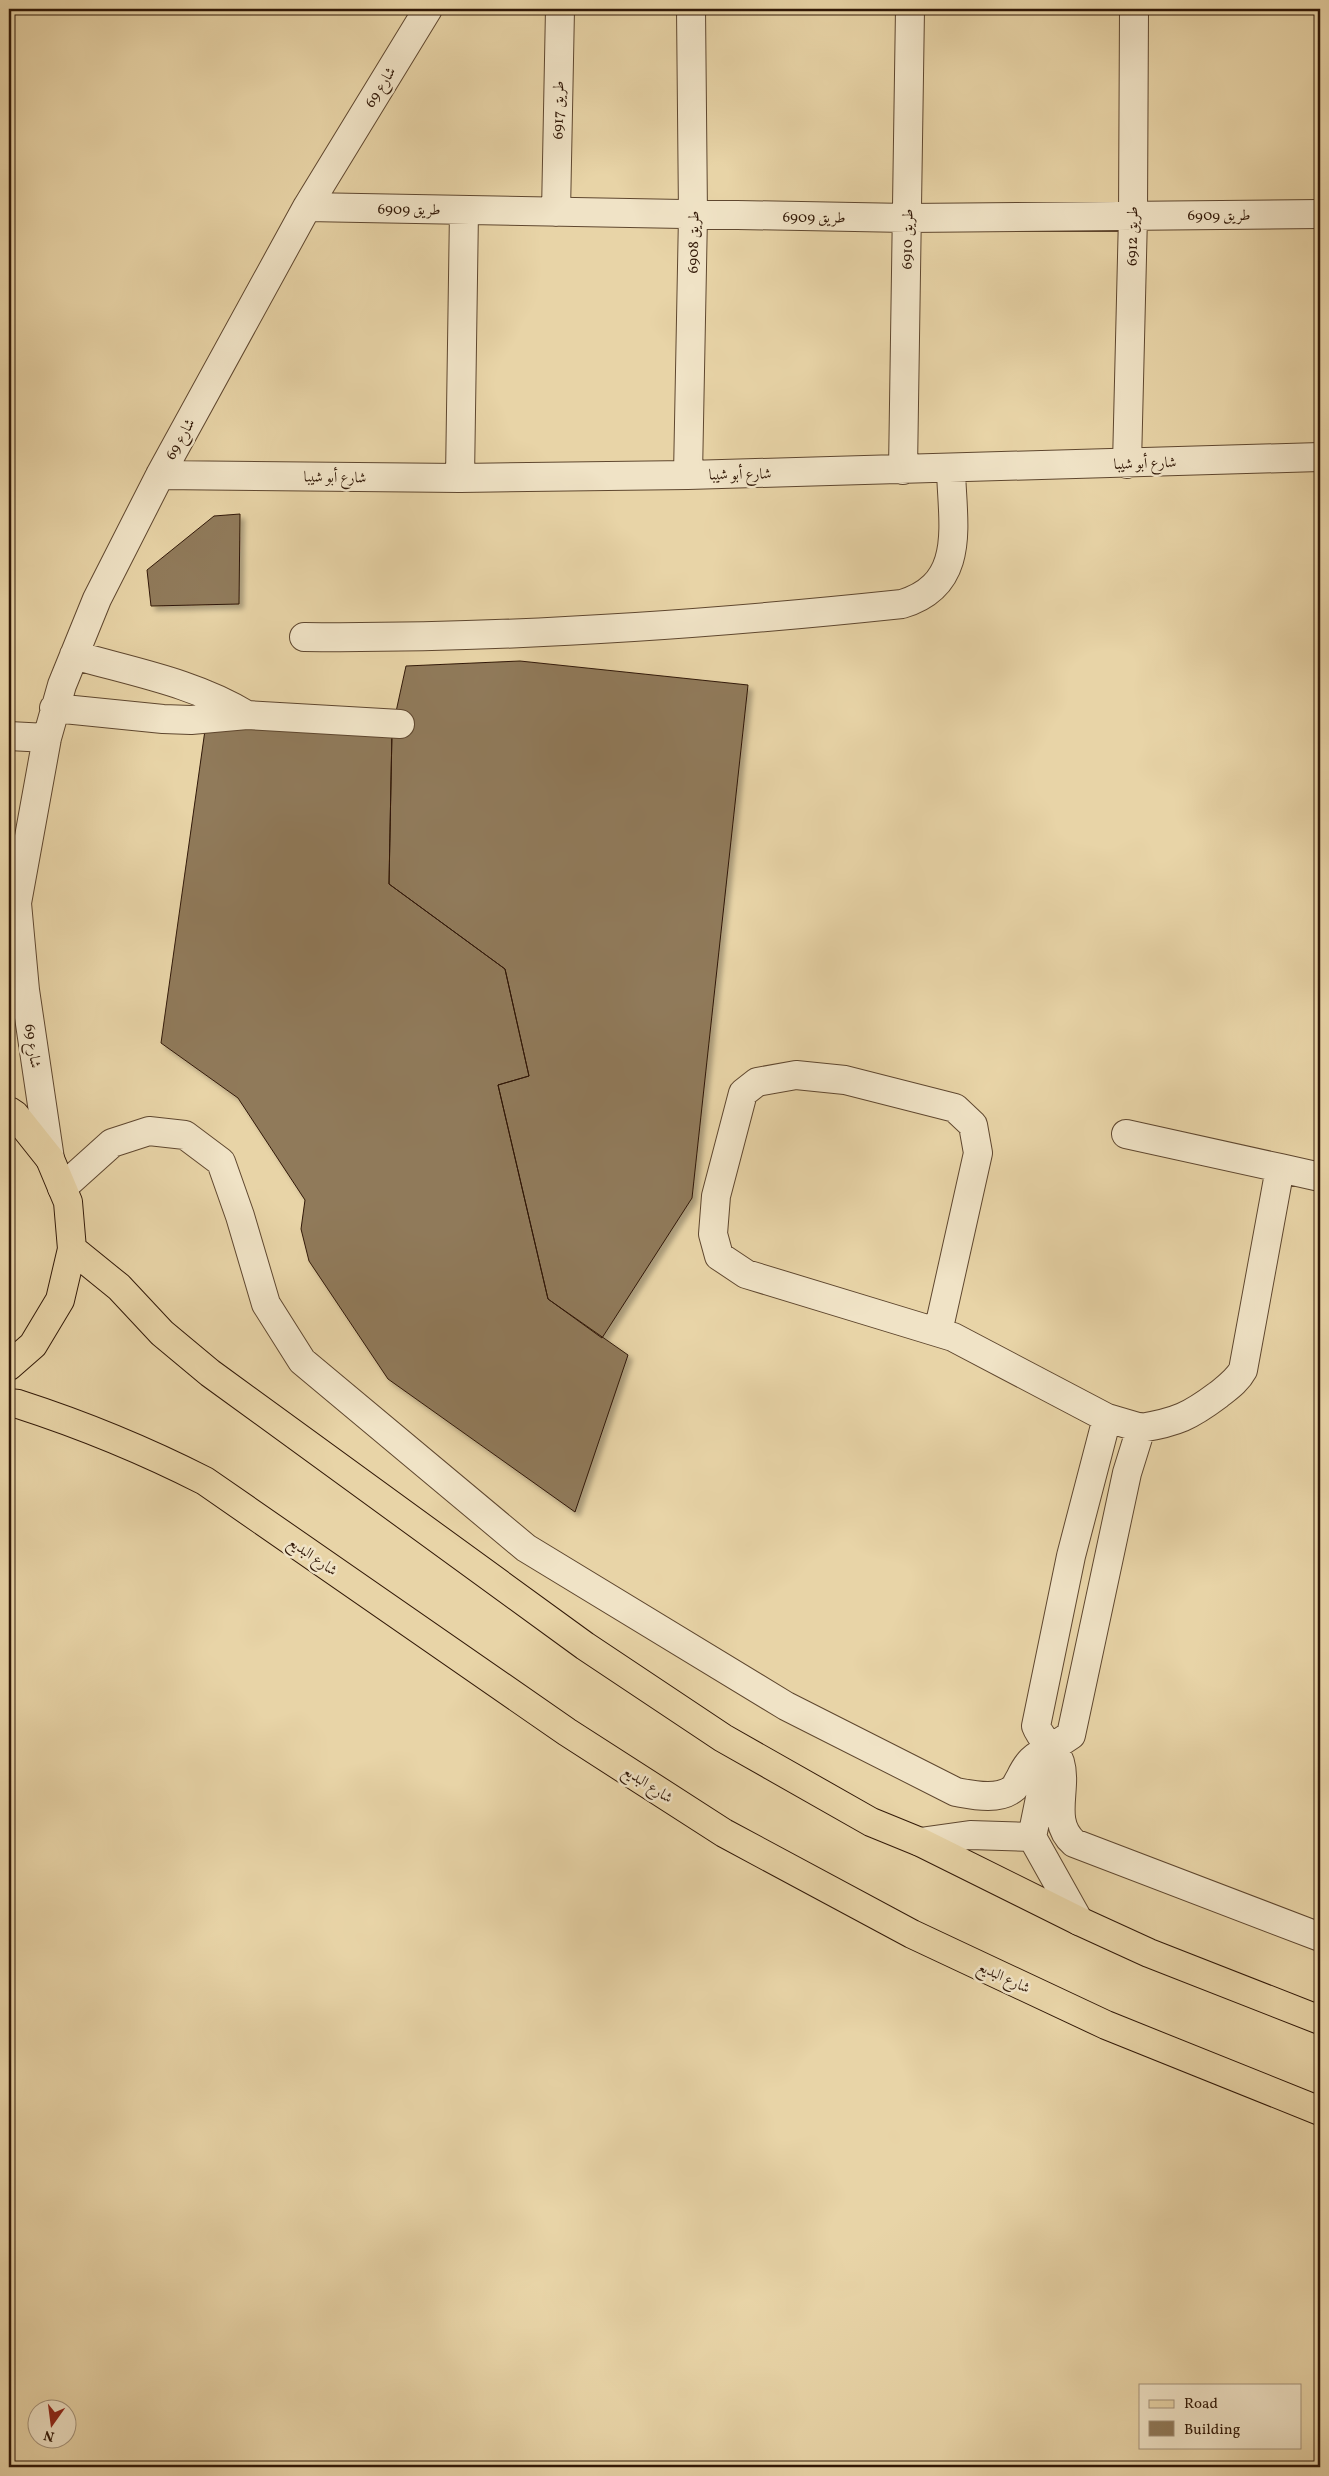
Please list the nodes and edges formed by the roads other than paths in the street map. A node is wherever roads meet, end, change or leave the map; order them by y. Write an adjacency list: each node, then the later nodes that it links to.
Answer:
1 (428, 9): 6 (street, شارع 69)
2 (560, 9): 8 (street, طريق 6917)
3 (691, 9): 10 (street, طريق 6908)
4 (910, 9): 12 (street, طريق 6910)
5 (1134, 9): 11 (street, طريق 6912)
6 (307, 207): 7 (street, طريق 6909); 17 (street, شارع 69)
7 (464, 211): 8 (street, طريق 6909); 19 (street)
8 (556, 212): 10 (street, طريق 6909)
9 (1320, 214): 11 (street, طريق 6909)
10 (693, 215): 12 (street, طريق 6909); 18 (street, طريق 6908)
11 (1133, 216): 12 (street, طريق 6909); 14 (street, طريق 6912)
12 (907, 218): 16 (street, طريق 6910)
13 (1320, 457): 14 (street, شارع أبو شيبا)
14 (1127, 464): 15 (street, شارع أبو شيبا)
15 (951, 468): 16 (street, شارع أبو شيبا); 20 (street)
16 (903, 470): 18 (street, شارع أبو شيبا)
17 (160, 475): 19 (street, شارع أبو شيبا); 21 (street, شارع 69)
18 (688, 475): 19 (street, شارع أبو شيبا)
19 (460, 478)
20 (304, 637)
21 (74, 655): 22 (street, شارع 69); 23 (street)
22 (54, 708): 23 (street); 26 (street, شارع 69)
23 (248, 715): 24 (street)
24 (400, 724)
25 (9, 736): 26 (street)
26 (46, 738): 27 (street, شارع 69)
27 (13, 913): 30 (street, شارع 69)
28 (9, 1112): 30 (main road)
29 (1126, 1134): 31 (street)
30 (50, 1159): 33 (main road)
31 (1280, 1168): 32 (street); 39 (street)
32 (1320, 1177)
33 (62, 1188): 34 (main road); 40 (street)
34 (72, 1249): 36 (main road); 42 (main road)
35 (938, 1332): 35 (street); 38 (street)
36 (9, 1366)
37 (9, 1403): 46 (main road, شارع البديع)
38 (1107, 1418): 39 (street); 40 (street)
39 (1141, 1428): 40 (street)
40 (1050, 1749): 41 (street); 44 (street)
41 (1032, 1837): 42 (street); 43 (street)
42 (920, 1842): 43 (main road)
43 (1079, 1921): 45 (main road)
44 (1320, 1937)
45 (1320, 2020)
46 (1320, 2112)

